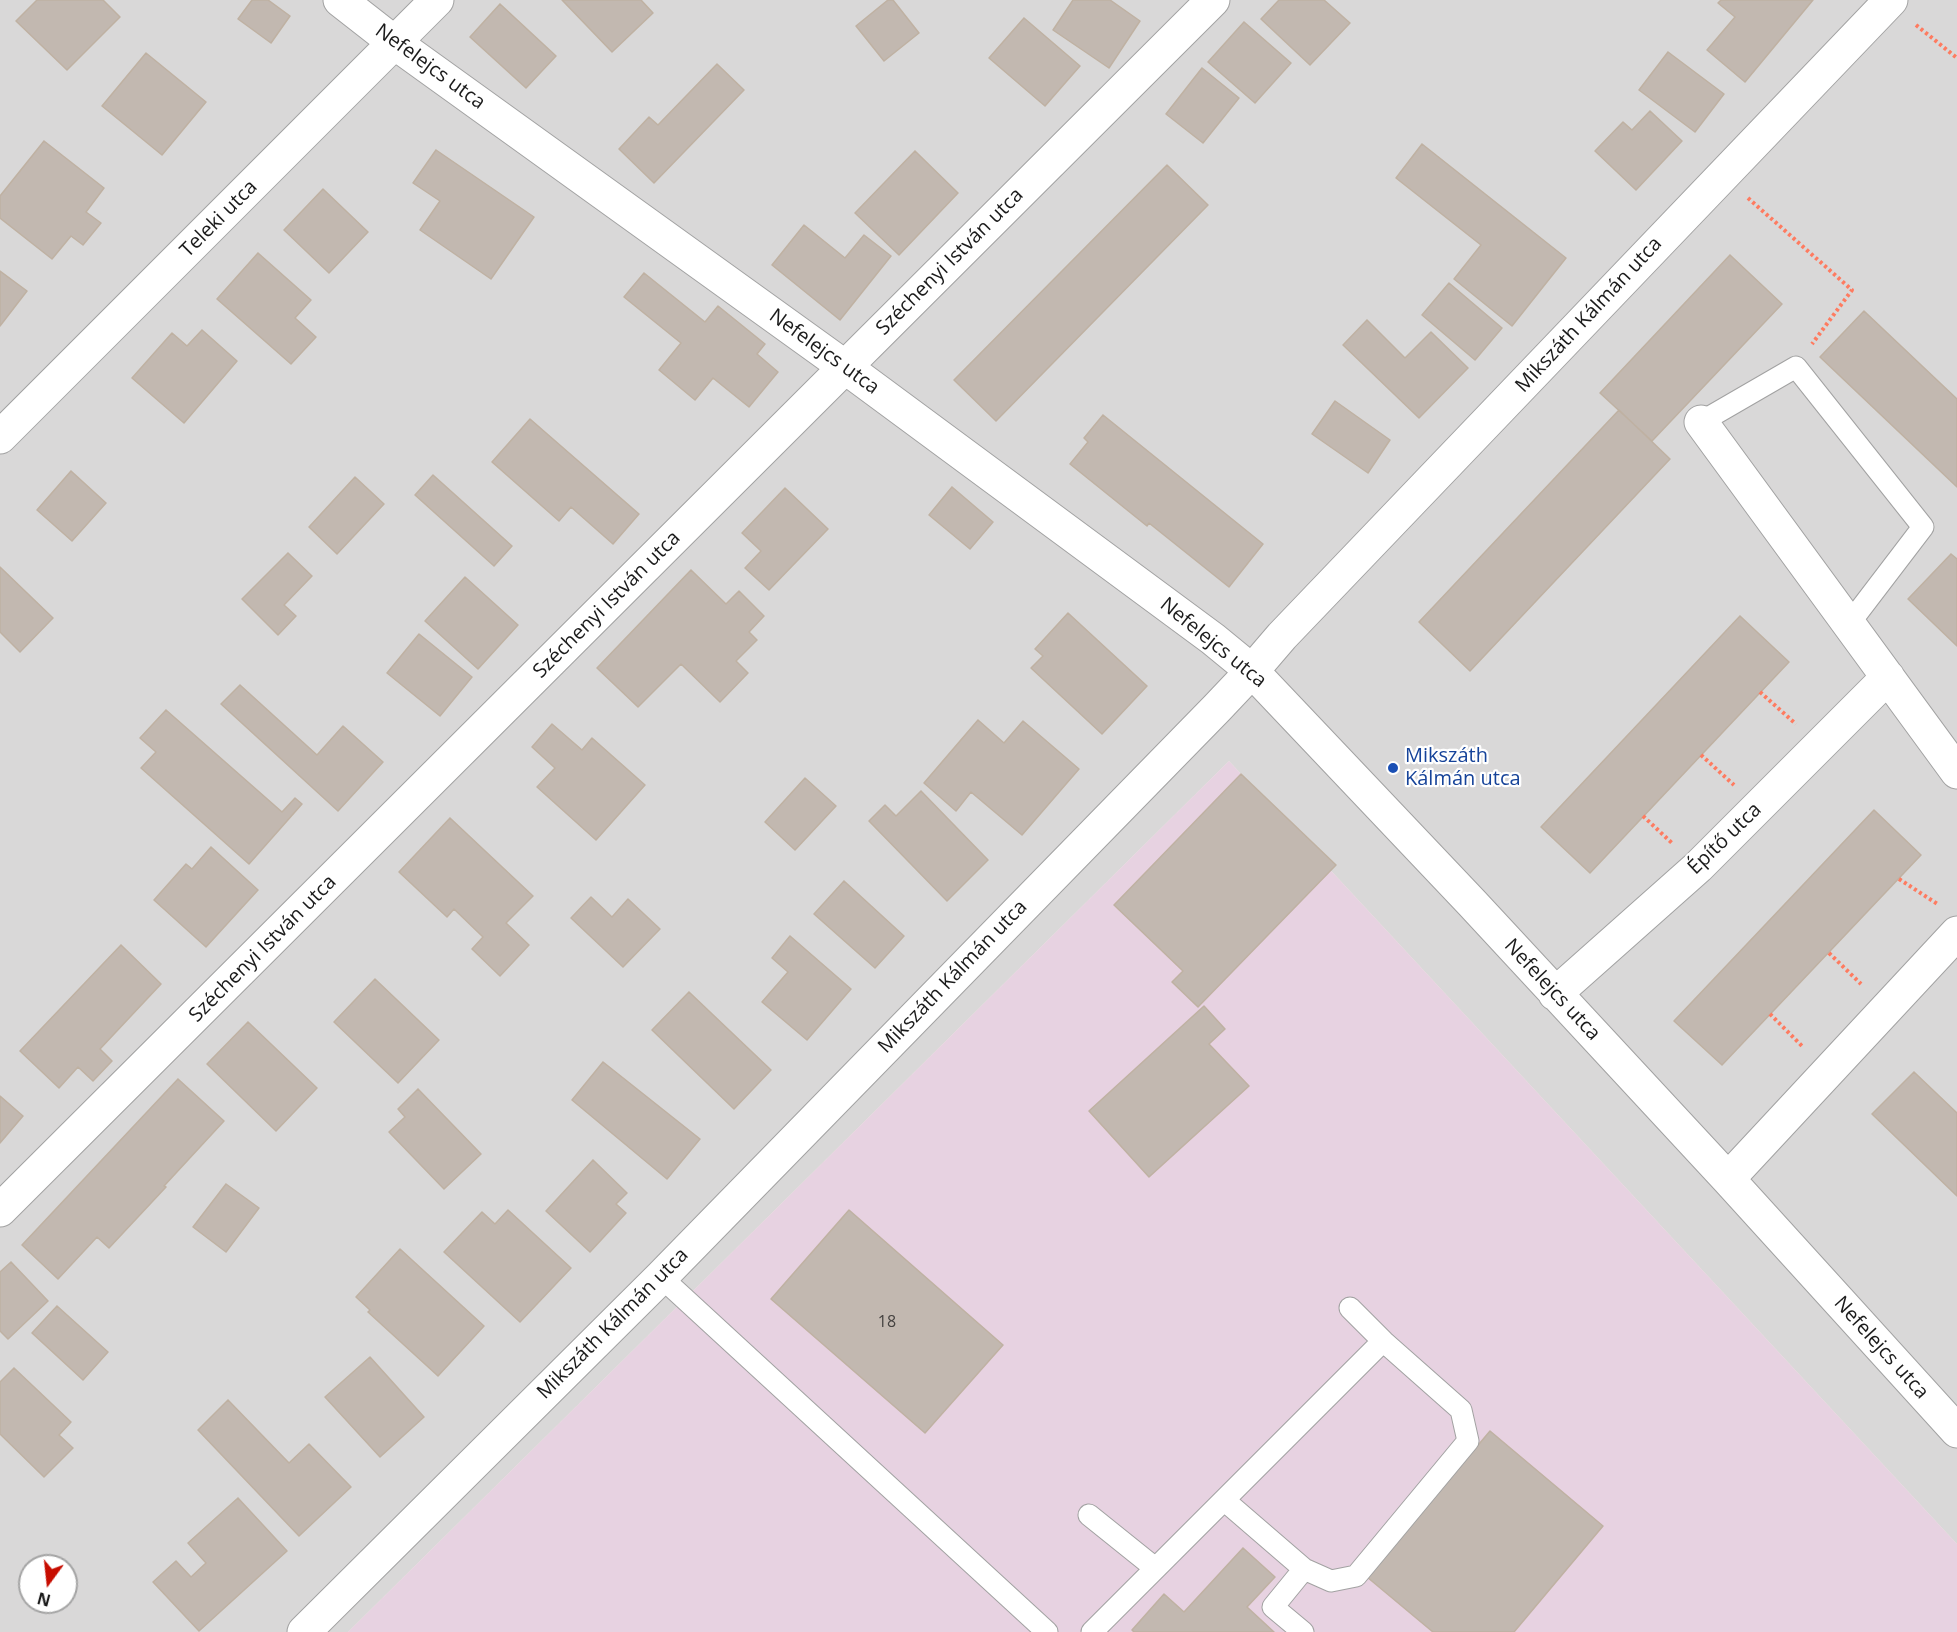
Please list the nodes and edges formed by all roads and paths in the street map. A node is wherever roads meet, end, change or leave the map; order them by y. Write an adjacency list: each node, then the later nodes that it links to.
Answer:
1 (340, 0): 5 (street, Nefelejcs utca)
2 (437, 0): 5 (street, Teleki utca)
3 (1213, 0): 8 (street, Széchenyi István utca)
4 (1889, 1): 6 (path); 7 (street, Mikszáth Kálmán utca)
5 (395, 43): 8 (street, Nefelejcs utca); 11 (street, Teleki utca)
6 (1957, 58)
7 (1722, 175): 9 (path); 13 (street, Mikszáth Kálmán utca)
8 (845, 367): 13 (street, Nefelejcs utca); 28 (street, Széchenyi István utca)
9 (1796, 367): 10 (lane); 12 (lane)
10 (1701, 422): 12 (street)
11 (0, 437)
12 (1849, 624): 14 (street)
13 (1252, 671): 23 (street, Nefelejcs utca); 29 (street, Mikszáth Kálmán utca)
14 (1888, 677): 16 (street, Építő utca); 18 (street)
15 (1760, 692): 16 (path)
16 (1820, 745): 19 (street, Építő utca)
17 (1701, 755): 19 (path)
18 (1957, 772)
19 (1758, 808): 23 (street, Építő utca)
20 (1899, 879): 21 (path)
21 (1952, 922): 24 (street)
22 (1829, 953): 24 (path)
23 (1555, 993): 27 (street, Nefelejcs utca)
24 (1886, 1008): 26 (street)
25 (1770, 1014): 26 (path)
26 (1827, 1070): 27 (street)
27 (1728, 1179): 32 (street, Nefelejcs utca)
28 (0, 1210)
29 (661, 1277): 37 (street, Mikszáth Kálmán utca); 38 (lane)
30 (1350, 1308): 31 (lane)
31 (1383, 1341): 33 (lane); 36 (lane)
32 (1957, 1431)
33 (1224, 1500): 35 (lane); 36 (lane)
34 (1089, 1515): 35 (lane)
35 (1155, 1568): 39 (lane)
36 (1304, 1569): 40 (lane)
37 (304, 1632)
38 (1047, 1632)
39 (1092, 1632)
40 (1303, 1632)

